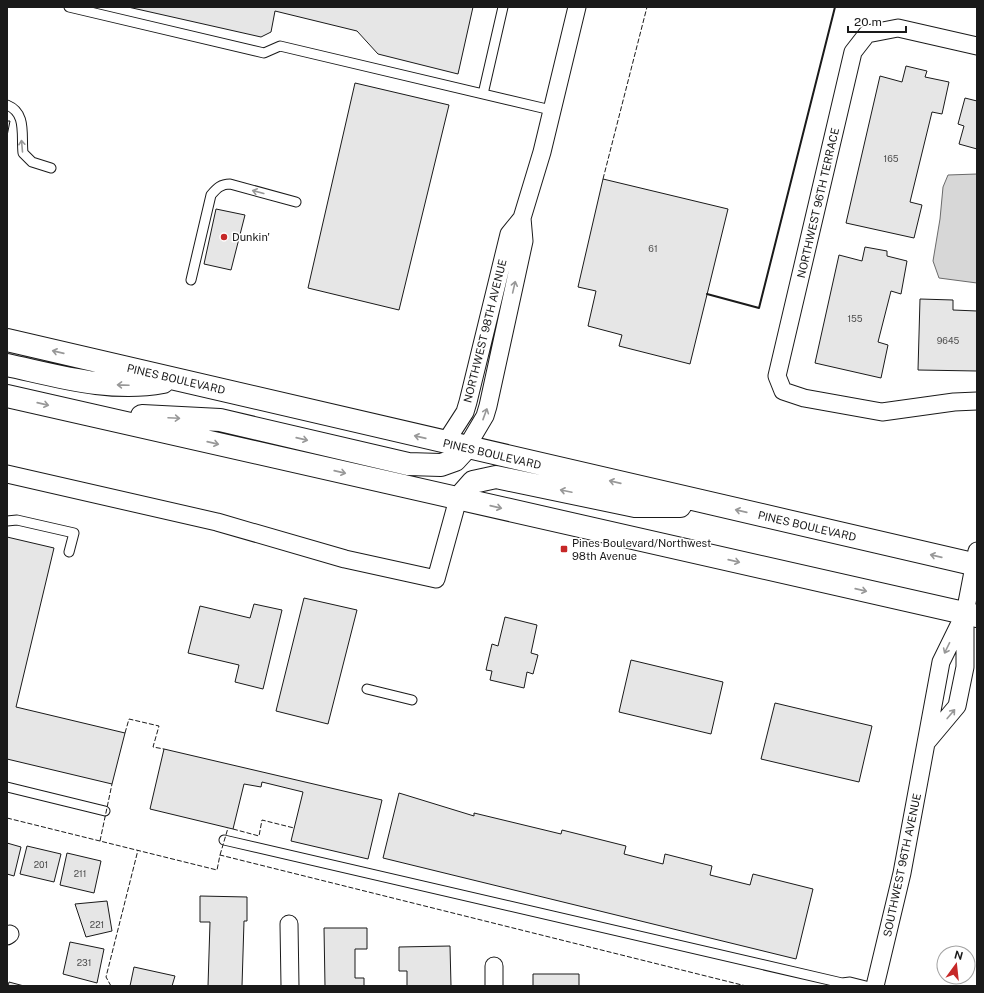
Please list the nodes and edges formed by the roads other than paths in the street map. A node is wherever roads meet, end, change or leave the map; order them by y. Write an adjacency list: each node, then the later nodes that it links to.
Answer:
1 (69, 7): 5 (lane)
2 (503, 7): 5 (lane)
3 (577, 7): 7 (street, NORTHWEST 98TH AVENUE)
4 (977, 46): 16 (street, NORTHWEST 96TH TERRACE)
5 (483, 94): 7 (lane)
6 (7, 104): 8 (lane, one-way to 6)
7 (552, 110): 10 (street, NORTHWEST 98TH AVENUE)
8 (50, 168)
9 (296, 202): 11 (lane, one-way to 11)
10 (522, 218): 18 (street, NORTHWEST 98TH AVENUE); 19 (street, NORTHWEST 98TH AVENUE, one-way to 10)
11 (191, 280)
12 (7, 340): 14 (highway, PINES BOULEVARD, one-way to 12)
13 (7, 365): 14 (highway, one-way to 13)
14 (176, 379): 18 (highway, PINES BOULEVARD, one-way to 14)
15 (7, 396): 17 (highway, one-way to 17)
16 (977, 401)
17 (79, 412): 19 (highway, one-way to 19); 21 (highway, one-way to 21)
18 (445, 443): 19 (highway, PINES BOULEVARD)
19 (466, 448): 22 (highway, PINES BOULEVARD, one-way to 19)
20 (7, 474): 21 (street)
21 (458, 499): 22 (highway, one-way to 21); 26 (highway, one-way to 26)
22 (715, 505): 25 (highway, PINES BOULEVARD, one-way to 22)
23 (7, 521): 24 (lane)
24 (69, 552)
25 (976, 560): 26 (street, SOUTHWEST 96TH AVENUE)
26 (971, 615): 29 (street, SOUTHWEST 96TH AVENUE, one-way to 29); 29 (street, SOUTHWEST 96TH AVENUE, one-way to 26)
27 (367, 689): 28 (lane)
28 (412, 700)
29 (926, 743): 38 (street, SOUTHWEST 96TH AVENUE)
30 (7, 787): 31 (lane)
31 (106, 811)
32 (224, 840): 37 (lane)
33 (289, 924): 35 (street)
34 (494, 966): 36 (street)
35 (290, 986)
36 (494, 986)
37 (866, 986)
38 (875, 986)

